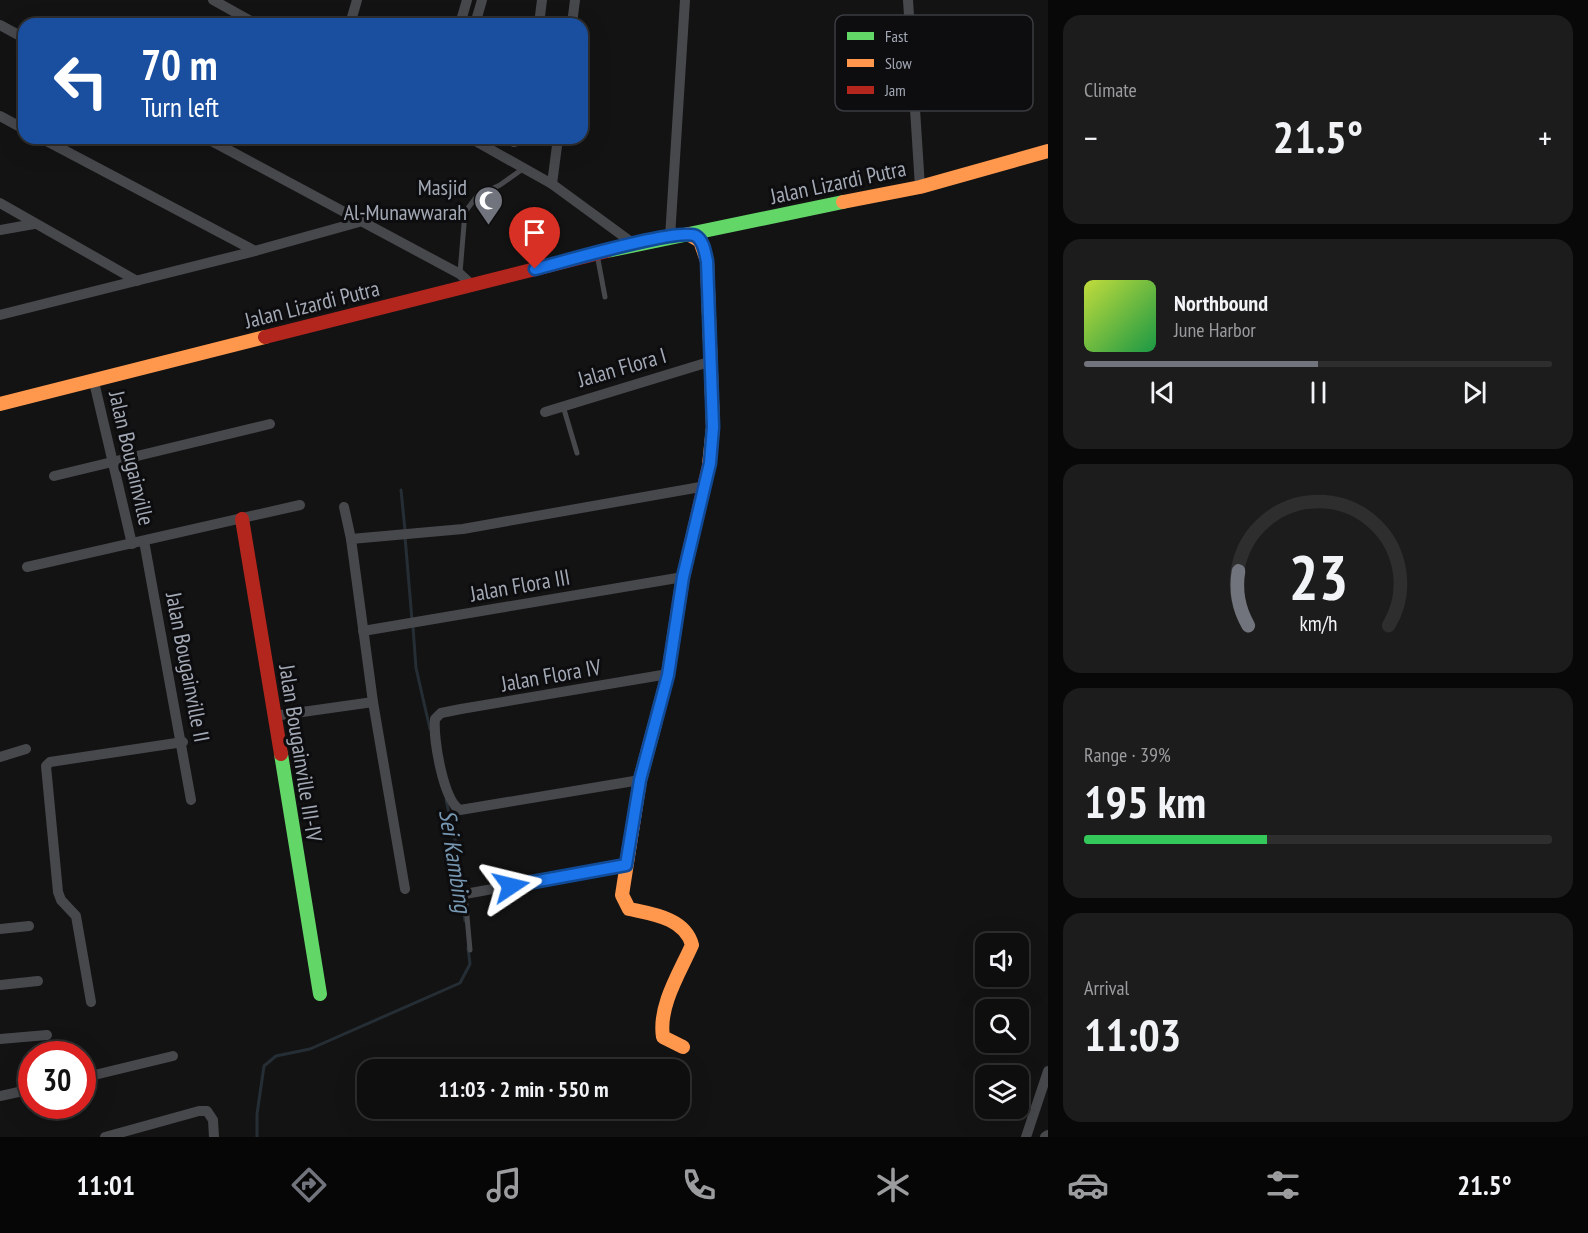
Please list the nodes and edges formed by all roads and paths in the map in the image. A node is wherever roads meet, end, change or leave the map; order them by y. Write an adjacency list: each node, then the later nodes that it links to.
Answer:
1 (213, 0): 10 (street)
2 (357, 0): 11 (street)
3 (467, 0): 12 (street)
4 (482, 0): 13 (street)
5 (542, 0): 14 (street)
6 (575, 0): 15 (street)
7 (685, 0): 34 (street)
8 (908, 0): 9 (street)
9 (909, 15)
10 (245, 18)
11 (352, 18)
12 (462, 18)
13 (477, 18)
14 (540, 18)
15 (573, 18)
16 (0, 25): 17 (street)
17 (18, 35)
18 (915, 111): 28 (street)
19 (0, 116): 20 (street)
20 (18, 126)
21 (52, 144): 36 (street)
22 (217, 144): 30 (street)
23 (481, 144): 26 (street)
24 (557, 144): 27 (street)
25 (1048, 151): 28 (street, Jalan Lizardi Putra)
26 (524, 168): 27 (street); 38 (lane)
27 (550, 182): 35 (street)
28 (920, 187): 33 (street, Jalan Lizardi Putra)
29 (0, 203): 31 (street)
30 (359, 222): 36 (street); 38 (street)
31 (34, 224): 32 (street); 39 (street)
32 (0, 230)
33 (688, 234): 34 (street, Jalan Lizardi Putra); 43 (street)
34 (670, 237): 35 (street, Jalan Lizardi Putra)
35 (634, 244): 37 (street, Jalan Lizardi Putra)
36 (255, 251): 39 (street)
37 (597, 253): 40 (street, Jalan Lizardi Putra); 41 (lane)
38 (460, 274): 40 (street)
39 (137, 281): 42 (street)
40 (472, 285): 44 (street, Jalan Lizardi Putra)
41 (605, 297)
42 (0, 315)
43 (712, 361): 46 (street, Jalan Flora I); 52 (street)
44 (94, 381): 45 (street, Jalan Lizardi Putra); 50 (street, Jalan Bougainville)
45 (0, 404)
46 (562, 404): 47 (street, Jalan Flora I); 49 (lane)
47 (545, 412)
48 (270, 424): 50 (street)
49 (577, 453)
50 (113, 461): 51 (street); 57 (street, Jalan Bougainville)
51 (54, 476)
52 (706, 486): 56 (street); 59 (street)
53 (300, 505): 55 (street)
54 (344, 507): 56 (street)
55 (242, 519): 57 (street); 63 (street, Jalan Bougainville III-IV)
56 (351, 539): 60 (street)
57 (138, 542): 58 (street); 64 (street, Jalan Bougainville II)
58 (27, 567)
59 (683, 577): 60 (street, Jalan Flora III); 61 (street)
60 (363, 631): 62 (street)
61 (668, 675): 67 (street); 67 (street, Jalan Flora IV)
62 (373, 702): 63 (street); 70 (street)
63 (274, 716): 77 (street, Jalan Bougainville III-IV)
64 (183, 742): 68 (street, Jalan Bougainville II); 78 (street)
65 (26, 749): 66 (street)
66 (0, 757)
67 (640, 780): 69 (street)
68 (191, 801)
69 (626, 865): 71 (street); 81 (street)
70 (405, 889)
71 (465, 894): 74 (lane)
72 (29, 926): 73 (street)
73 (0, 929)
74 (470, 950)
75 (38, 981): 76 (street)
76 (0, 985)
77 (320, 994)
78 (91, 1002)
79 (47, 1035): 80 (street)
80 (0, 1039)
81 (683, 1047)
82 (173, 1056): 84 (street)
83 (1048, 1071): 91 (street)
84 (96, 1075)
85 (18, 1092): 86 (street)
86 (0, 1096)
87 (148, 1125): 88 (street); 89 (street); 90 (street)
88 (105, 1137)
89 (150, 1137)
90 (214, 1137)
91 (1026, 1137)

